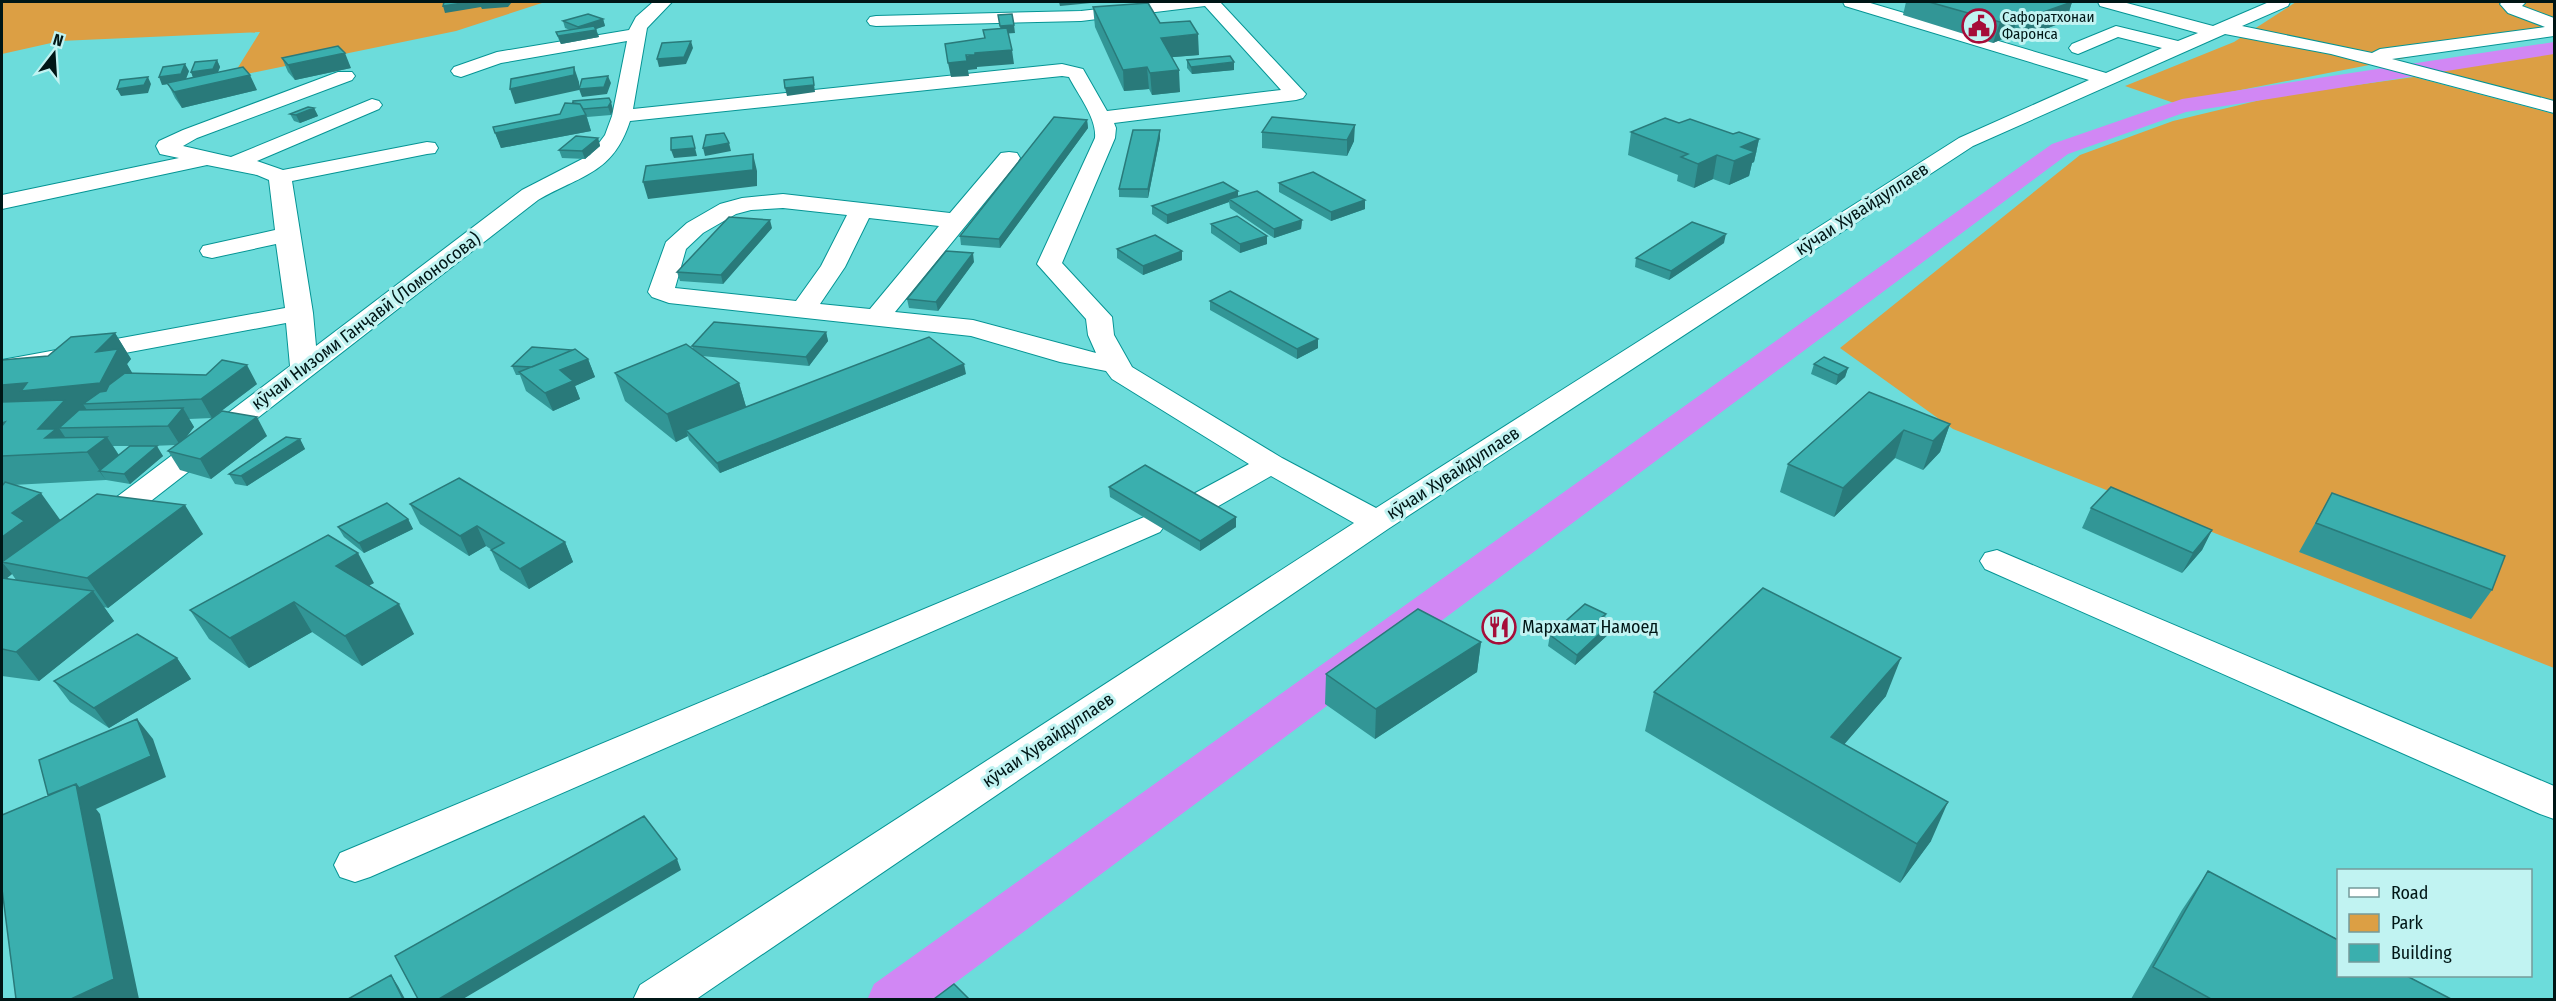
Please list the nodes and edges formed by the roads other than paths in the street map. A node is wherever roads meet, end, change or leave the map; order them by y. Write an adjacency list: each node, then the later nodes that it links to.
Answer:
1 (663, 2): 13 (street, кӯчаи Низоми Ганҷавӣ (Ломоносова))
2 (1201, 2): 9 (street)
3 (1211, 2): 23 (street)
4 (1851, 2): 19 (street)
5 (2106, 2): 11 (street)
6 (2130, 2): 11 (street)
7 (2282, 2): 11 (street, кӯчаи Хувайдуллаев)
8 (2518, 2): 10 (street)
9 (876, 21)
10 (2554, 24)
11 (2222, 28): 14 (street, кӯчаи Хувайдуллаев); 16 (street)
12 (2554, 31): 16 (street)
13 (636, 34): 17 (street); 22 (street, кӯчаи Низоми Ганҷавӣ (Ломоносова))
14 (2179, 47): 15 (street); 19 (street, кӯчаи Хувайдуллаев)
15 (2078, 48)
16 (2358, 55): 21 (street)
17 (461, 71)
18 (345, 76): 26 (street)
19 (2106, 79): 42 (street, кӯчаи Хувайдуллаев)
20 (372, 105): 27 (street)
21 (2554, 106)
22 (622, 116): 23 (street); 38 (street, кӯчаи Низоми Ганҷавӣ (Ломоносова))
23 (1101, 118): 37 (street)
24 (428, 148): 28 (street)
25 (1009, 158): 31 (street)
26 (207, 159): 27 (street); 29 (street)
27 (233, 164): 28 (street)
28 (280, 177): 32 (street)
29 (2, 202)
30 (861, 210): 31 (street); 34 (street); 34 (street)
31 (956, 221): 36 (street)
32 (286, 235): 33 (street); 35 (street)
33 (213, 251)
34 (803, 309): 36 (street)
35 (300, 313): 38 (street); 39 (street)
36 (878, 316): 37 (street)
37 (1115, 366): 40 (street)
38 (304, 367): 44 (street, кӯчаи Низоми Ганҷавӣ (Ломоносова))
39 (2, 368)
40 (1271, 464): 41 (street); 42 (street)
41 (1197, 505)
42 (1377, 522): 48 (street, кӯчаи Хувайдуллаев)
43 (1149, 525): 47 (street)
44 (82, 539)
45 (1997, 561): 46 (street)
46 (2554, 803)
47 (355, 865)
48 (656, 999)

